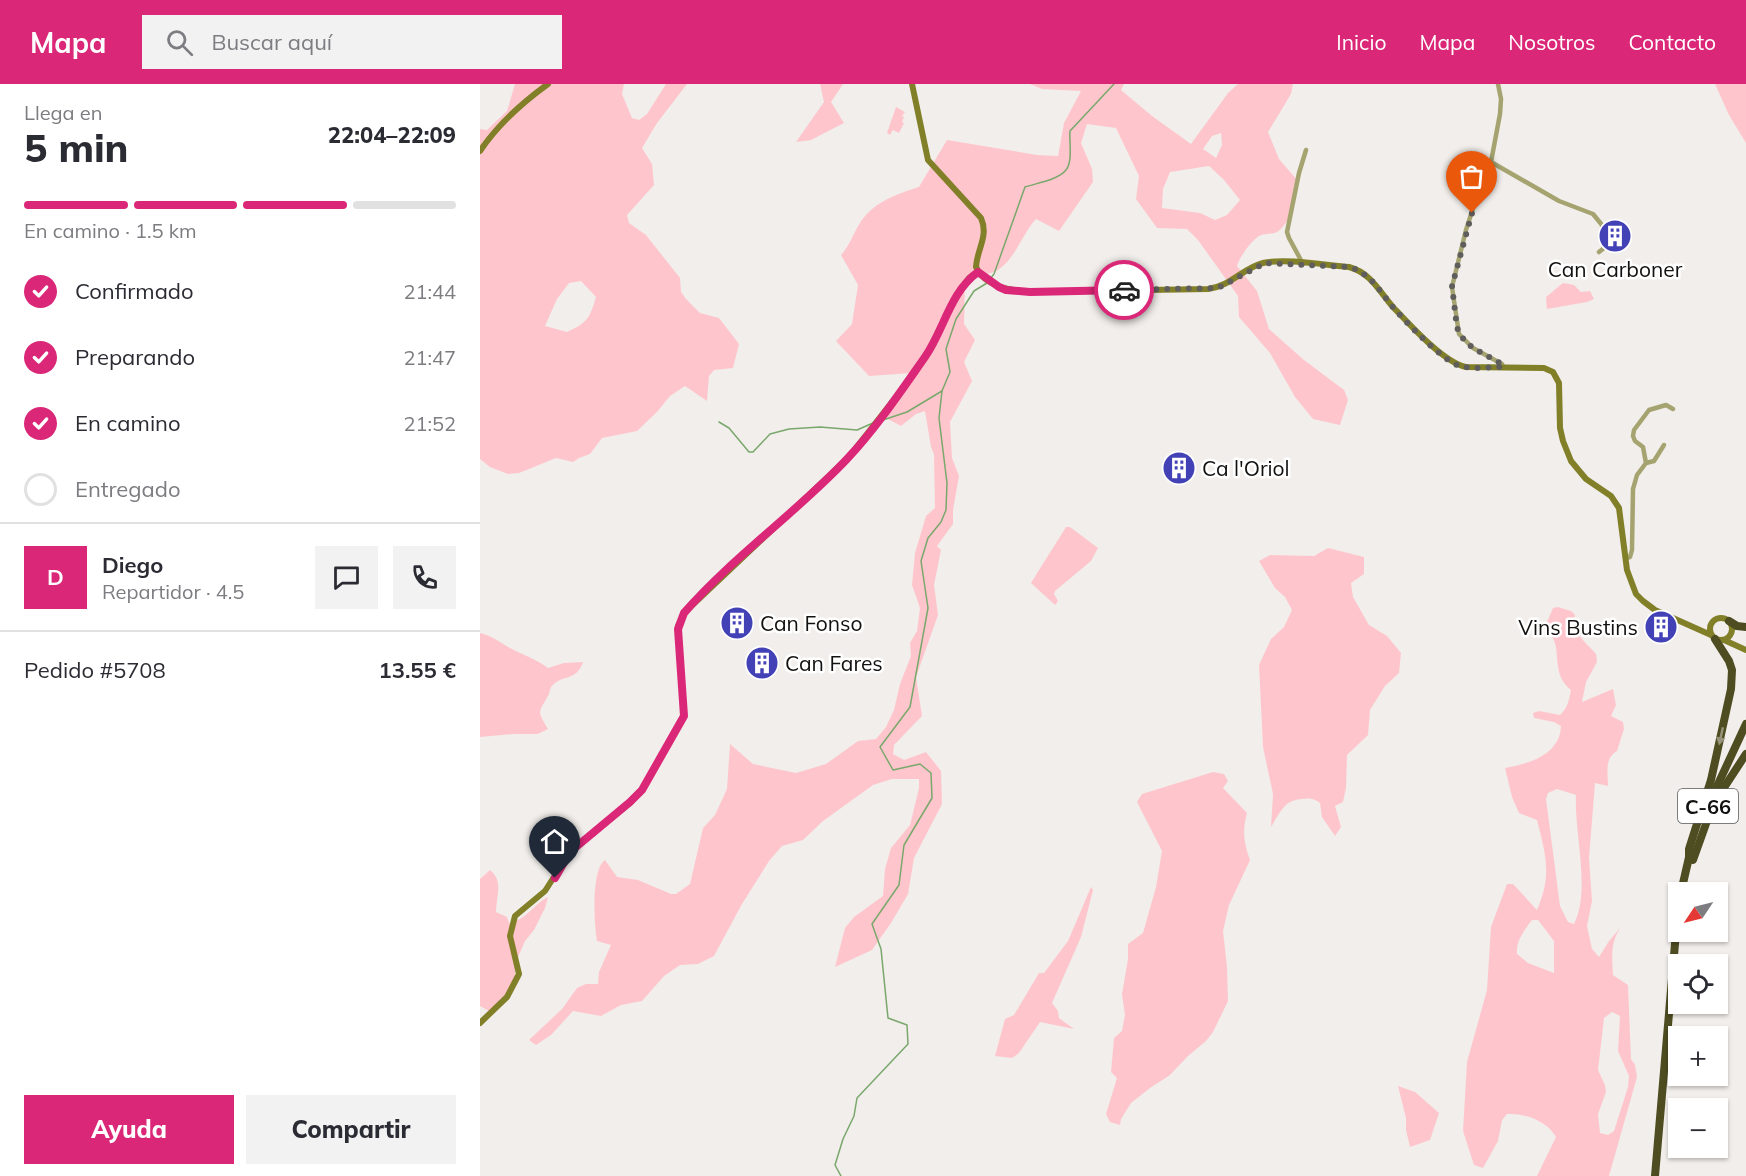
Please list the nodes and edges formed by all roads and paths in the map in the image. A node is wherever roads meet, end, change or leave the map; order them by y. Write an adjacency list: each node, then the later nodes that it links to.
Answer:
1 (548, 84): 5 (street)
2 (912, 84): 9 (street)
3 (1498, 84): 6 (street)
4 (1306, 150): 8 (street)
5 (480, 151)
6 (1491, 162): 7 (street); 10 (street)
7 (1599, 252)
8 (1303, 264): 9 (street); 10 (street)
9 (981, 274): 30 (street)
10 (1503, 367): 14 (street)
11 (1673, 409): 13 (street)
12 (1664, 445): 13 (street)
13 (1645, 464): 14 (street)
14 (1626, 558): 18 (street)
15 (1712, 621): 16 (street); 18 (street); 20 (street)
16 (1729, 621): 17 (highway); 19 (street)
17 (1746, 627)
18 (1697, 628): 20 (street)
19 (1732, 631): 20 (street); 21 (street)
20 (1716, 638): 21 (street); 25 (highway, one-way to 25)
21 (1743, 648)
22 (1746, 724): 25 (highway, C-66)
23 (1746, 734): 25 (highway, C-66)
24 (1746, 754): 25 (highway)
25 (1691, 858): 26 (highway, C-66); 27 (highway, C-66)
26 (1684, 882)
27 (1687, 882)
28 (1675, 942): 31 (highway)
29 (1680, 942): 31 (highway)
30 (480, 1023)
31 (1657, 1176)

